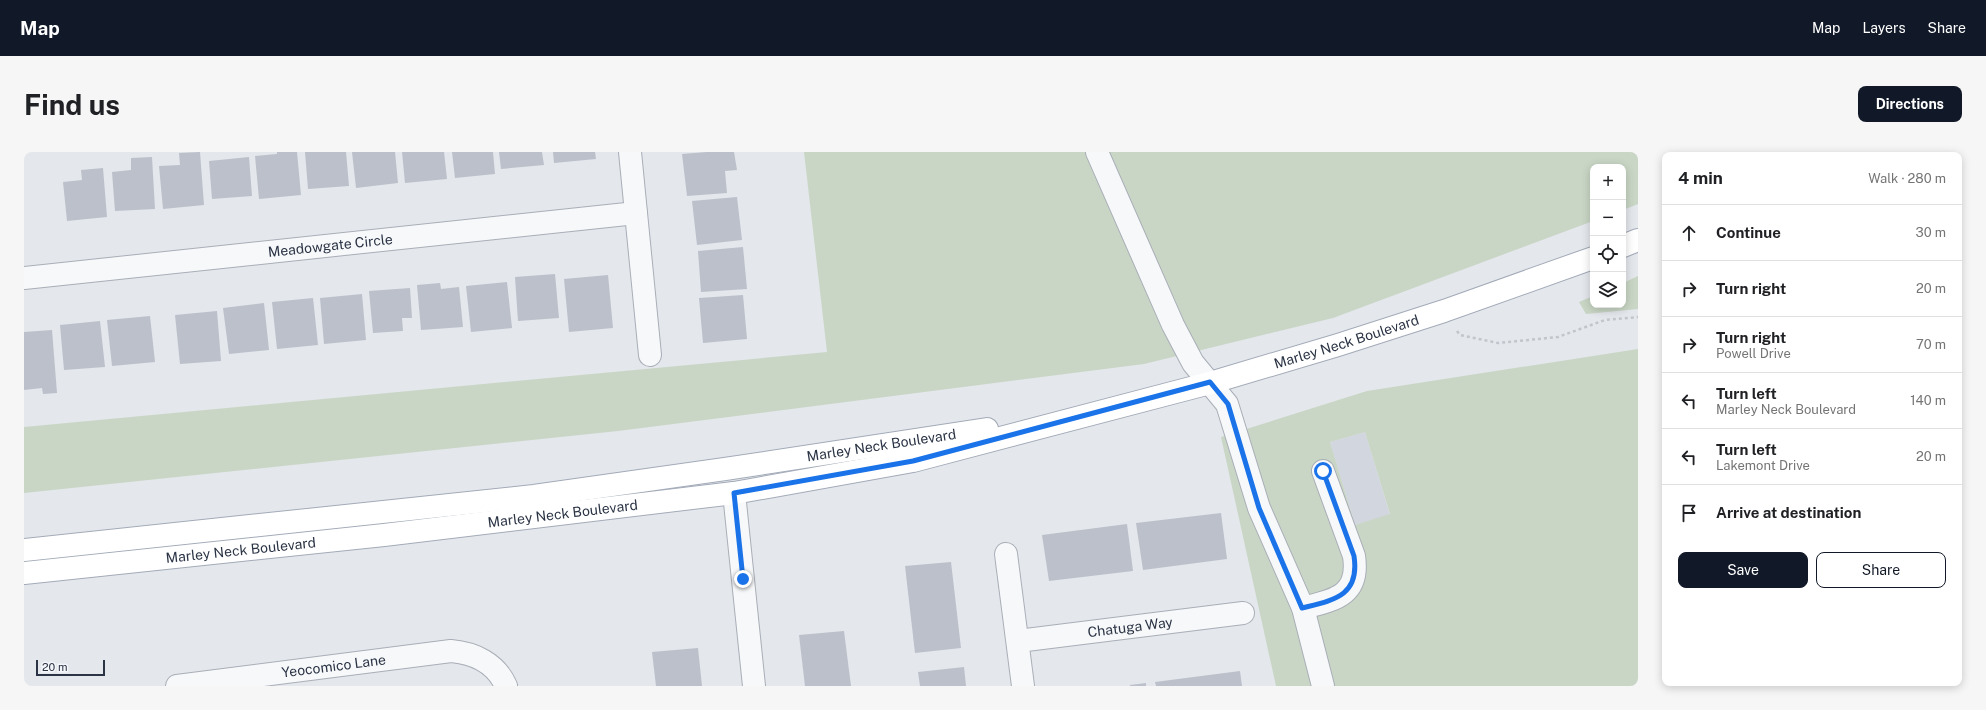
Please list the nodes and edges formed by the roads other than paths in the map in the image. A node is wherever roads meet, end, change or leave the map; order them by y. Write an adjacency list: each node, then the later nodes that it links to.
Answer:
1 (630, 152): 3 (street)
2 (1097, 152): 9 (street)
3 (636, 213): 7 (street, Meadowgate Circle); 8 (street)
4 (1638, 240): 5 (main road)
5 (1626, 245)
6 (1590, 259): 9 (main road, Marley Neck Boulevard)
7 (24, 278)
8 (650, 356)
9 (1210, 382): 10 (main road, Marley Neck Boulevard); 16 (street)
10 (1095, 413): 12 (main road, Marley Neck Boulevard); 13 (main road, Marley Neck Boulevard)
11 (1323, 471): 16 (street)
12 (734, 493): 15 (main road, Marley Neck Boulevard); 22 (street)
13 (24, 550)
14 (1006, 554): 18 (street)
15 (24, 573)
16 (1302, 608): 24 (street)
17 (1243, 613): 18 (street, Chatuga Way)
18 (1018, 641): 23 (street)
19 (264, 681): 20 (street, Yeocomico Lane); 21 (street, Yeocomico Lane)
20 (177, 686)
21 (506, 686)
22 (754, 686)
23 (1023, 686)
24 (1323, 686)

